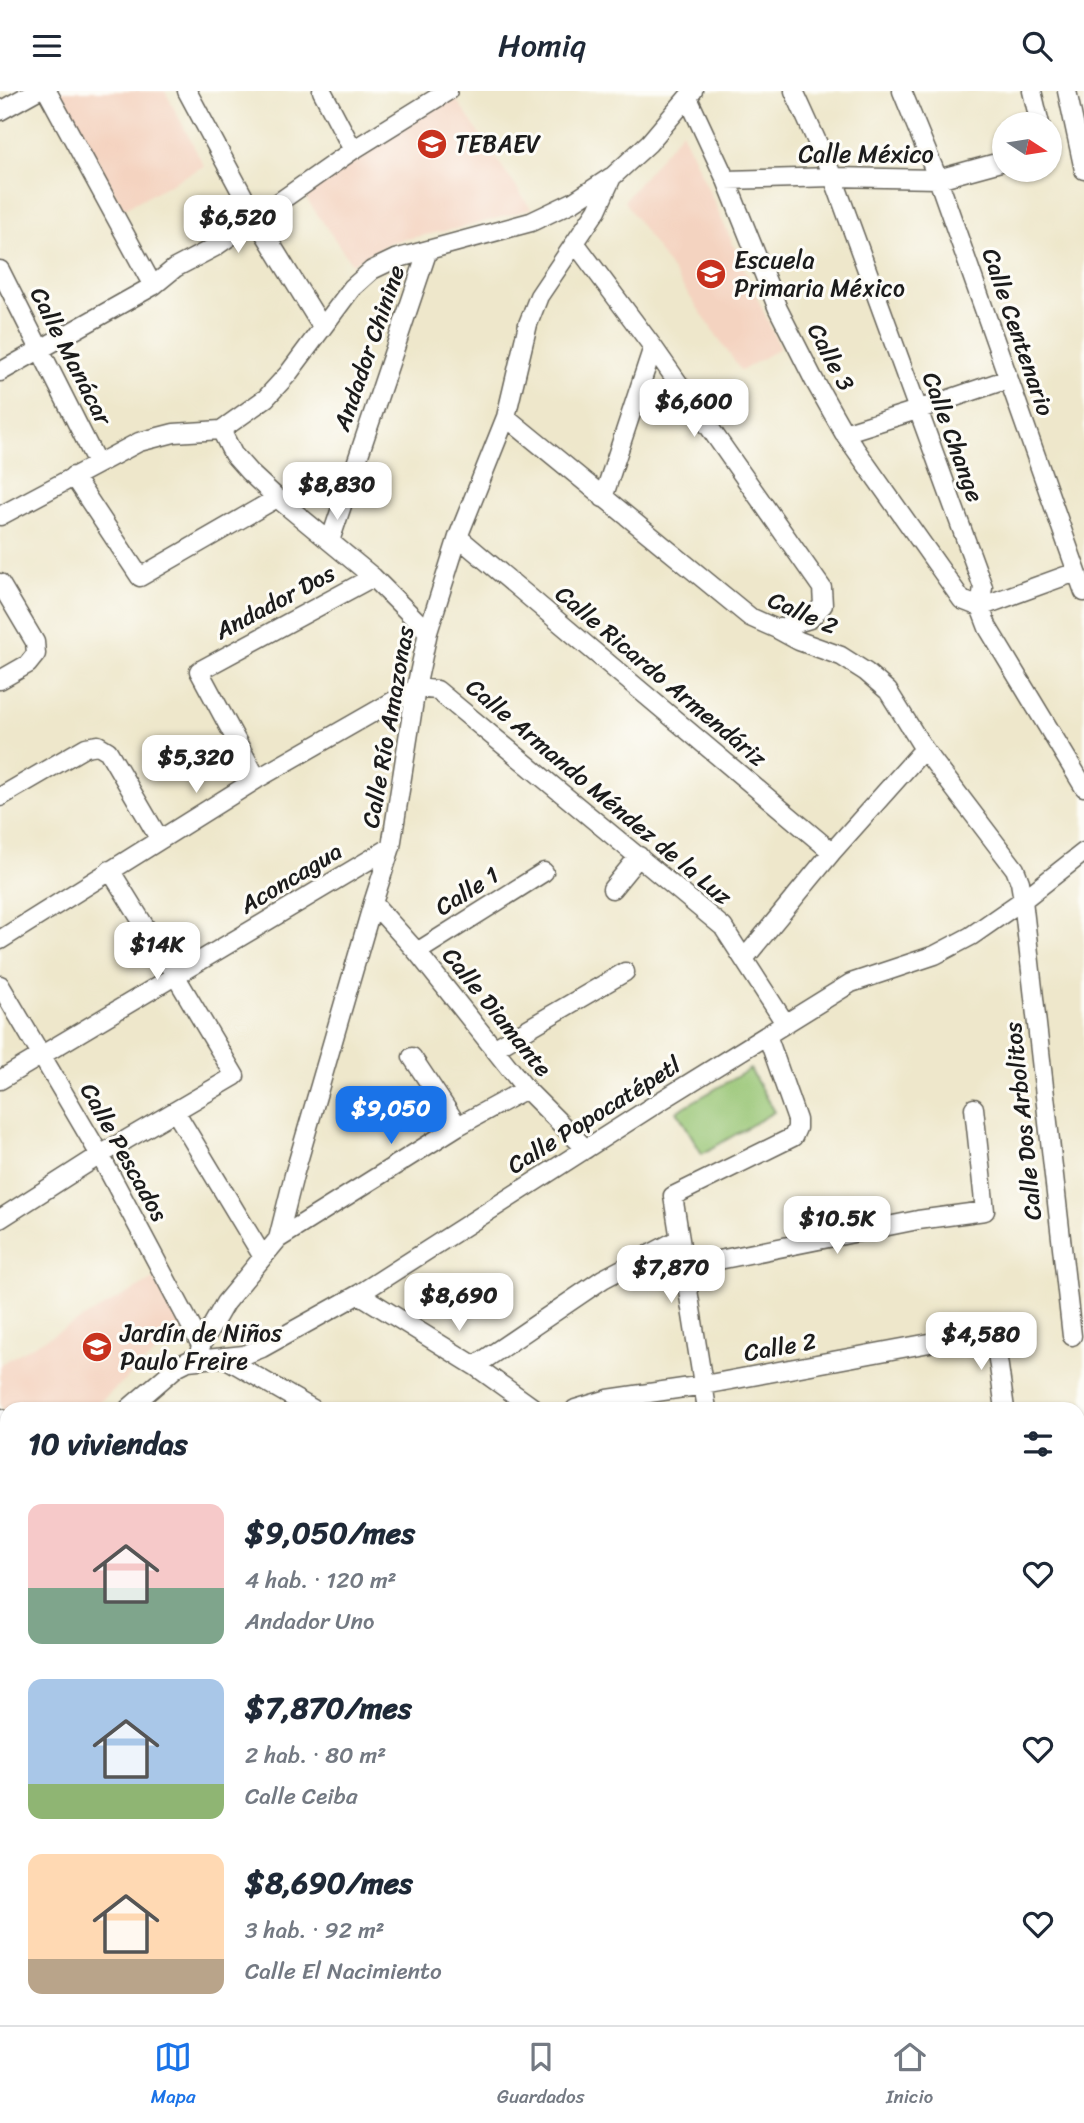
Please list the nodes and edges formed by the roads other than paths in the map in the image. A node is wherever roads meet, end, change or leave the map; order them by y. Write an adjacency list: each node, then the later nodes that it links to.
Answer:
1 (36, 91): 11 (street)
2 (47, 91): 24 (street)
3 (187, 91): 20 (street)
4 (322, 91): 13 (street)
5 (448, 91): 13 (street)
6 (794, 91): 17 (street, Calle Change)
7 (902, 91): 18 (street, Calle Centenario)
8 (1032, 91): 12 (street)
9 (1067, 91): 15 (street)
10 (691, 94): 16 (street, Calle Río Amazonas); 19 (street, Calle 3)
11 (0, 111)
12 (1037, 112)
13 (353, 150): 20 (street)
14 (992, 164): 18 (street, Calle México)
15 (1084, 170)
16 (612, 177): 21 (street, Calle Río Amazonas); 22 (street)
17 (833, 177): 18 (street, Calle México); 19 (street, Calle México); 30 (street, Calle Change)
18 (938, 179): 29 (street, Calle Centenario)
19 (726, 180): 33 (street, Calle 3)
20 (255, 218): 24 (street); 25 (street)
21 (576, 244): 26 (street); 31 (street, Calle Río Amazonas)
22 (428, 250): 25 (street); 40 (street, Andador Chinine)
23 (0, 270): 27 (street, Calle Manácar)
24 (153, 286): 27 (street)
25 (322, 327): 32 (street)
26 (653, 347): 37 (street); 46 (street)
27 (41, 349): 28 (street); 34 (street, Calle Manácar)
28 (0, 373)
29 (1008, 379): 30 (street); 41 (street, Calle Centenario)
30 (917, 410): 33 (street); 45 (street, Calle Change)
31 (506, 417): 37 (street, Calle 2); 39 (street, Calle Río Amazonas)
32 (221, 430): 34 (street); 36 (street)
33 (844, 433): 45 (street, Calle 3)
34 (97, 463): 35 (street)
35 (73, 476): 36 (street); 38 (street)
36 (277, 498): 40 (street)
37 (603, 499): 46 (street, Calle 2)
38 (0, 516)
39 (458, 537): 47 (street, Calle Río Amazonas); 56 (street, Calle Ricardo Armendáriz)
40 (330, 541): 42 (street)
41 (1076, 572): 44 (street, Calle Centenario); 45 (street)
42 (373, 577): 47 (street); 51 (street, Andador Dos)
43 (0, 583): 48 (street)
44 (1084, 592)
45 (979, 607): 52 (street, Calle Change)
46 (777, 629): 50 (street, Calle 2)
47 (428, 632): 49 (street, Calle Río Amazonas)
48 (0, 680)
49 (416, 688): 51 (street); 55 (street, Calle Río Amazonas); 58 (street, Calle Armando Méndez de la Luz)
50 (924, 749): 56 (street); 62 (street, Calle 2)
51 (257, 779): 54 (street)
52 (1084, 787)
53 (0, 797): 54 (street)
54 (160, 840): 59 (street)
55 (391, 847): 63 (street, Calle Río Amazonas); 68 (street, Aconcagua)
56 (832, 852): 66 (street)
57 (1084, 852): 62 (street, Calle Popocatépetl)
58 (639, 856): 61 (street); 66 (street, Calle Armando Méndez de la Luz)
59 (110, 870): 64 (street); 68 (street)
60 (544, 872): 65 (street, Calle 1)
61 (612, 889)
62 (1023, 900): 70 (street, Calle Popocatépetl); 88 (street, Calle Dos Arbolitos)
63 (373, 902): 65 (street, Calle Diamante); 83 (street, Calle Río Amazonas)
64 (0, 940)
65 (417, 952): 72 (street, Calle Diamante)
66 (744, 959): 70 (street, Calle Armando Méndez de la Luz)
67 (625, 972): 72 (street)
68 (175, 975): 73 (street, Aconcagua); 78 (street)
69 (0, 985): 73 (street, Calle Pescados)
70 (785, 1023): 71 (street, Calle Popocatépetl)
71 (767, 1035): 80 (street, Calle Popocatépetl); 84 (street)
72 (495, 1048): 76 (street, Calle Diamante)
73 (41, 1056): 75 (street, Aconcagua); 81 (street, Calle Pescados)
74 (412, 1056): 79 (street)
75 (0, 1080)
76 (526, 1089): 79 (street); 80 (street, Calle Diamante)
77 (974, 1108): 86 (street)
78 (175, 1111): 81 (street); 85 (street)
79 (458, 1126): 83 (street)
80 (586, 1149): 87 (street, Calle Popocatépetl)
81 (100, 1155): 82 (street); 89 (street, Calle Pescados)
82 (0, 1219)
83 (278, 1239): 85 (street, Calle Río Amazonas)
84 (680, 1239): 86 (street); 91 (street)
85 (263, 1257): 89 (street, Calle Río Amazonas)
86 (684, 1267): 92 (street)
87 (359, 1294): 90 (street, Calle Popocatépetl); 91 (street)
88 (1072, 1336)
89 (199, 1352): 90 (street, Calle Popocatépetl); 93 (street, Calle Popocatépetl)
90 (223, 1357): 94 (street)
91 (475, 1366): 95 (street)
92 (705, 1385): 96 (street, Calle 2); 97 (street); 98 (street, Calle 2)
93 (143, 1402)
94 (301, 1402)
95 (525, 1402)
96 (598, 1402)
97 (707, 1402)
98 (1004, 1402)

